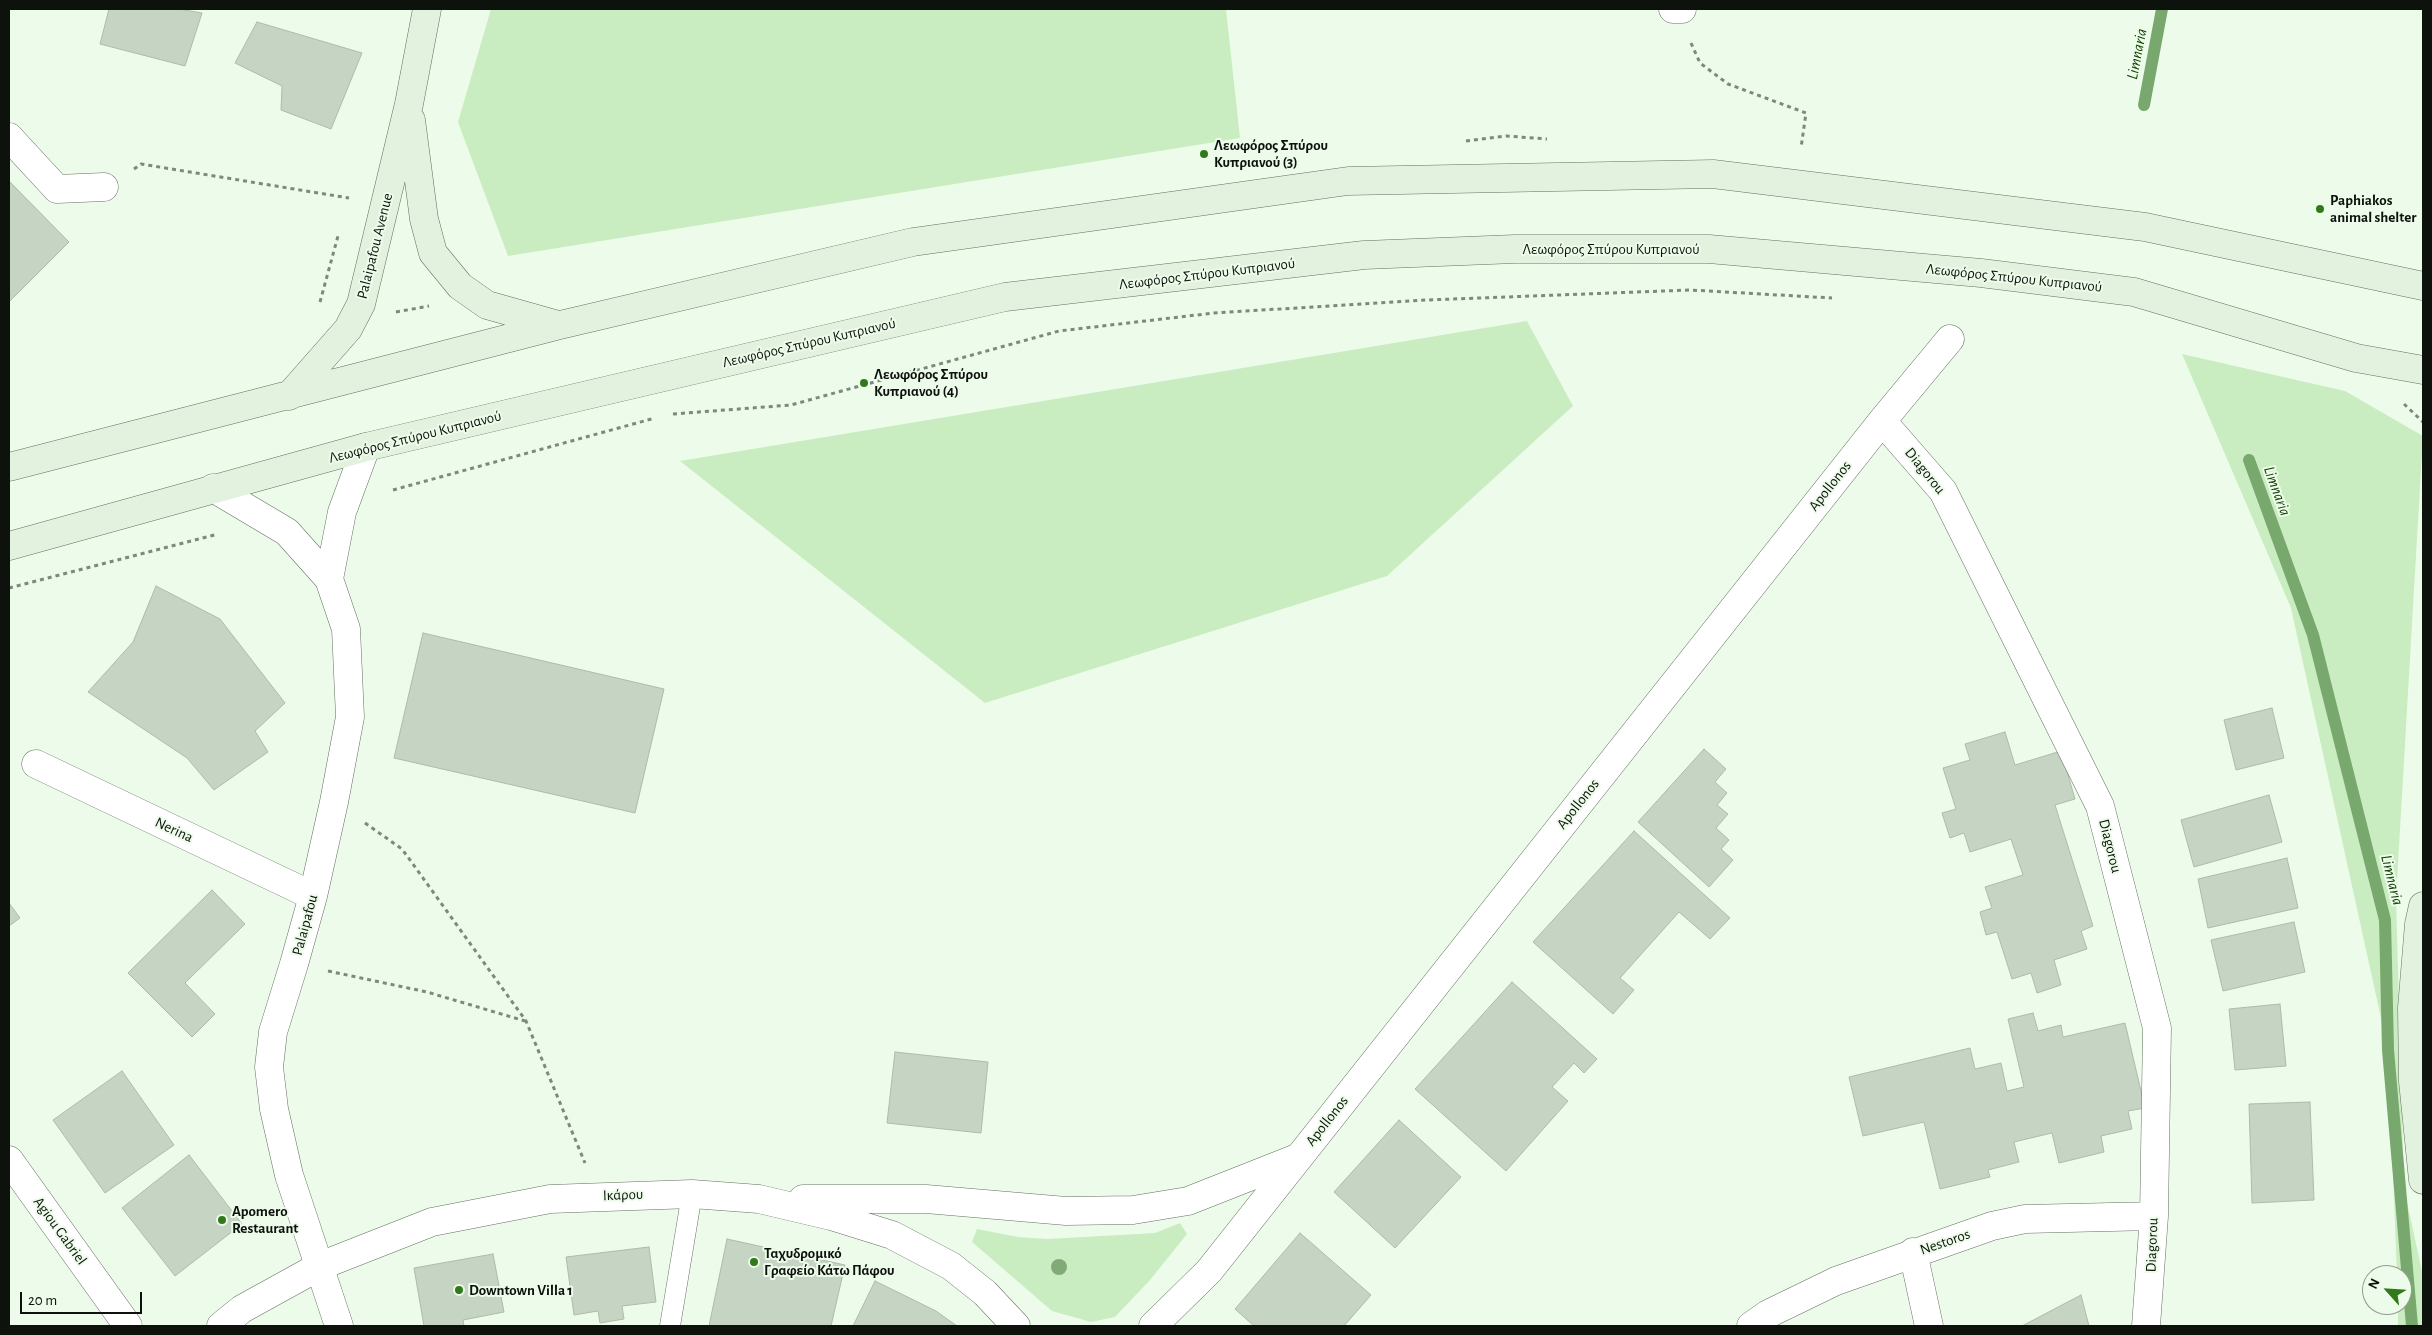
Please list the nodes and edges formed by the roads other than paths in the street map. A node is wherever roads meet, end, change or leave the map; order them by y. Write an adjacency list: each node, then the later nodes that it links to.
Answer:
1 (427, 9): 2 (main road, Palaipafou Avenue)
2 (409, 104): 6 (main road, Palaipafou Avenue); 11 (main road, Palaipafou Avenue)
3 (9, 137): 4 (street)
4 (104, 187)
5 (2423, 286): 6 (main road)
6 (560, 325): 11 (main road)
7 (1950, 339): 12 (street, Apollonos)
8 (2356, 358): 9 (main road, Λεωφόρος Σπύρου Κυπριανού); 10 (main road); 13 (main road, Λεωφόρος Σπύρου Κυπριανού)
9 (2423, 370)
10 (2423, 378)
11 (289, 396): 14 (main road)
12 (1882, 421): 21 (street, Apollonos); 26 (street, Diagorou)
13 (366, 447): 15 (main road, Λεωφόρος Σπύρου Κυπριανού); 17 (street)
14 (9, 467)
15 (214, 488): 16 (main road, Λεωφόρος Σπύρου Κυπριανού); 17 (street)
16 (9, 546)
17 (329, 579): 19 (street, Palaipafou)
18 (36, 764): 19 (street, Nerina)
19 (313, 896): 28 (street, Palaipafou)
20 (2423, 906): 23 (main road)
21 (1297, 1158): 25 (street); 29 (street, Apollonos)
22 (9, 1160): 30 (street, Agiou Gabriel)
23 (2423, 1180)
24 (692, 1194): 25 (street, Ικάρου); 28 (street, Ικάρου); 33 (lane)
25 (759, 1199): 34 (street, Ικάρου)
26 (2154, 1216): 27 (street, Nestoros); 39 (street, Diagorou)
27 (1913, 1252): 37 (street, Nestoros); 38 (street)
28 (320, 1266): 31 (street, Ικάρου); 32 (street, Palaipafou)
29 (1209, 1271): 35 (street, Apollonos); 36 (street, Apollonos)
30 (128, 1326)
31 (221, 1326)
32 (339, 1326)
33 (670, 1326)
34 (1016, 1326)
35 (1153, 1326)
36 (1177, 1326)
37 (1751, 1326)
38 (1929, 1326)
39 (2146, 1326)

